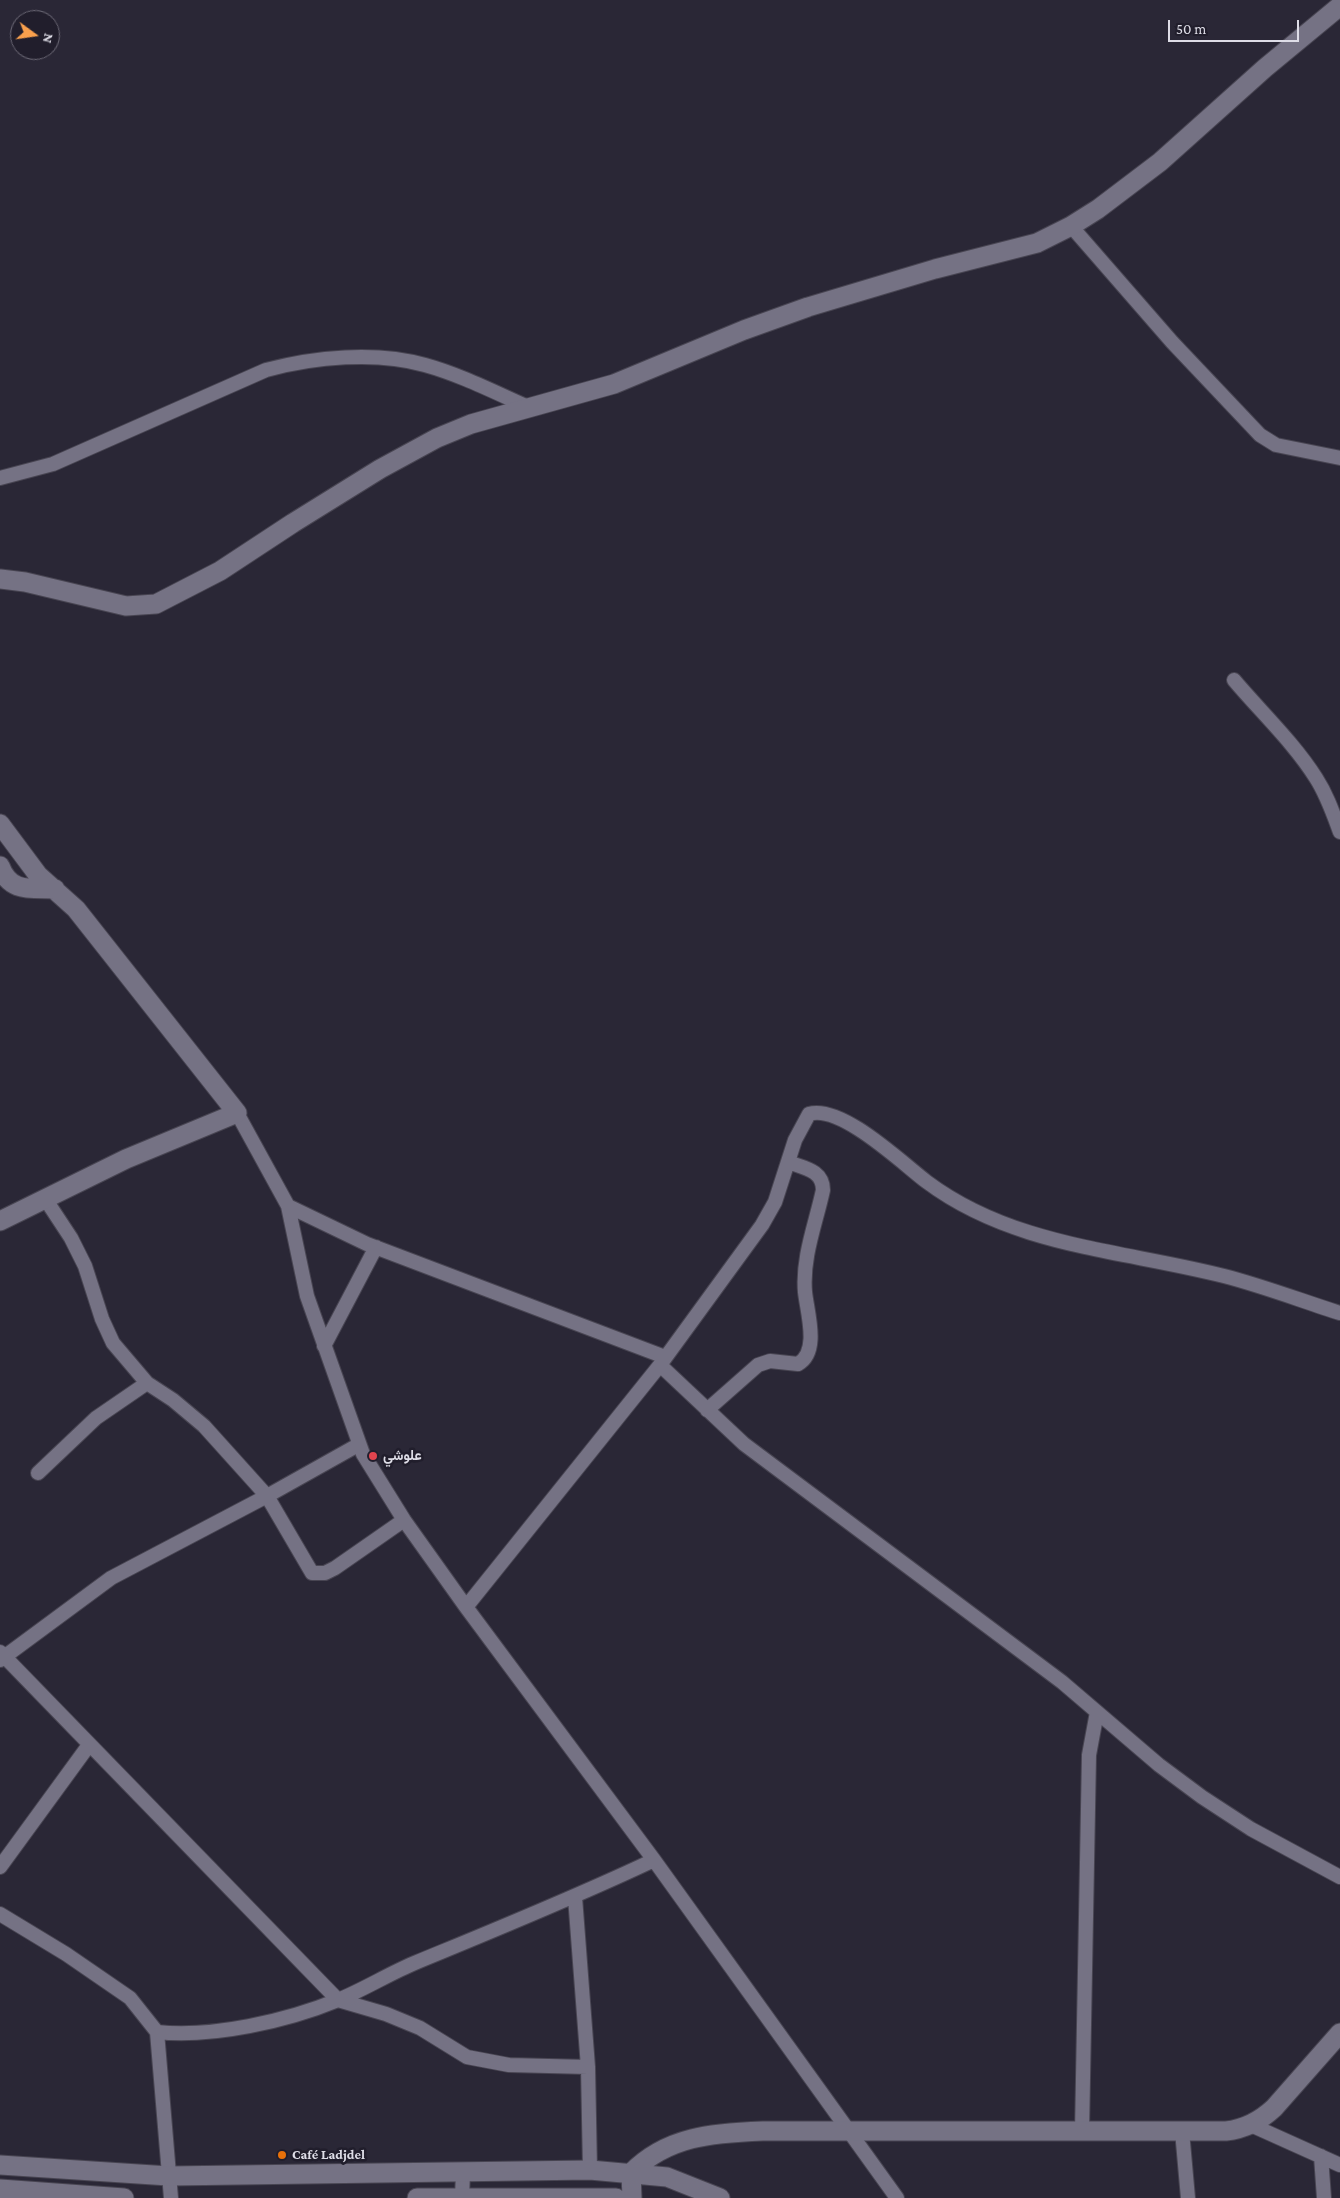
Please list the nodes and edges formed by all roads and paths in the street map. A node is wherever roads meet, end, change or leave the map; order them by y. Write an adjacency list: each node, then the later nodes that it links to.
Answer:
1 (1340, 6): 2 (street)
2 (1071, 226): 3 (street); 4 (street)
3 (528, 407): 5 (street); 6 (street)
4 (1340, 458)
5 (0, 478)
6 (0, 580)
7 (1234, 680): 9 (street)
8 (0, 824): 11 (street)
9 (1340, 832)
10 (0, 866): 11 (street)
11 (55, 889): 12 (street)
12 (237, 1113): 14 (street); 15 (street)
13 (788, 1162): 18 (street); 20 (street); 22 (street)
14 (46, 1200): 16 (street); 21 (street)
15 (288, 1206): 17 (street); 19 (street)
16 (0, 1221)
17 (376, 1247): 19 (street); 20 (street)
18 (1340, 1313)
19 (324, 1346): 23 (street)
20 (662, 1361): 22 (street); 27 (street)
21 (147, 1383): 24 (street); 25 (street)
22 (708, 1410): 29 (street)
23 (358, 1445): 25 (street); 26 (street)
24 (38, 1473)
25 (267, 1496): 26 (street); 28 (street)
26 (404, 1520): 27 (street)
27 (466, 1607): 31 (street)
28 (2, 1656): 30 (street)
29 (1097, 1712): 33 (street); 43 (street)
30 (89, 1745): 32 (street); 36 (street)
31 (654, 1860): 34 (street); 41 (street)
32 (0, 1867)
33 (1340, 1877)
34 (575, 1897): 36 (street); 39 (street)
35 (0, 1914): 37 (street)
36 (338, 2000): 37 (street); 39 (street)
37 (157, 2032): 50 (street)
38 (1340, 2033): 40 (street)
39 (588, 2068): 47 (street)
40 (1251, 2125): 42 (street); 44 (street)
41 (848, 2131): 43 (street); 49 (street); 59 (street)
42 (1182, 2131): 43 (street); 60 (street)
43 (1082, 2132)
44 (1321, 2156): 45 (street); 61 (street)
45 (1340, 2164)
46 (0, 2165): 50 (street)
47 (590, 2170): 48 (street); 49 (street)
48 (463, 2172): 50 (street); 55 (street)
49 (631, 2173): 57 (street); 58 (street)
50 (169, 2176): 53 (street)
51 (0, 2188): 52 (street)
52 (124, 2198)
53 (171, 2198)
54 (417, 2198): 55 (street)
55 (462, 2198): 56 (street)
56 (616, 2198)
57 (632, 2198)
58 (720, 2198)
59 (897, 2198)
60 (1188, 2198)
61 (1324, 2198)

